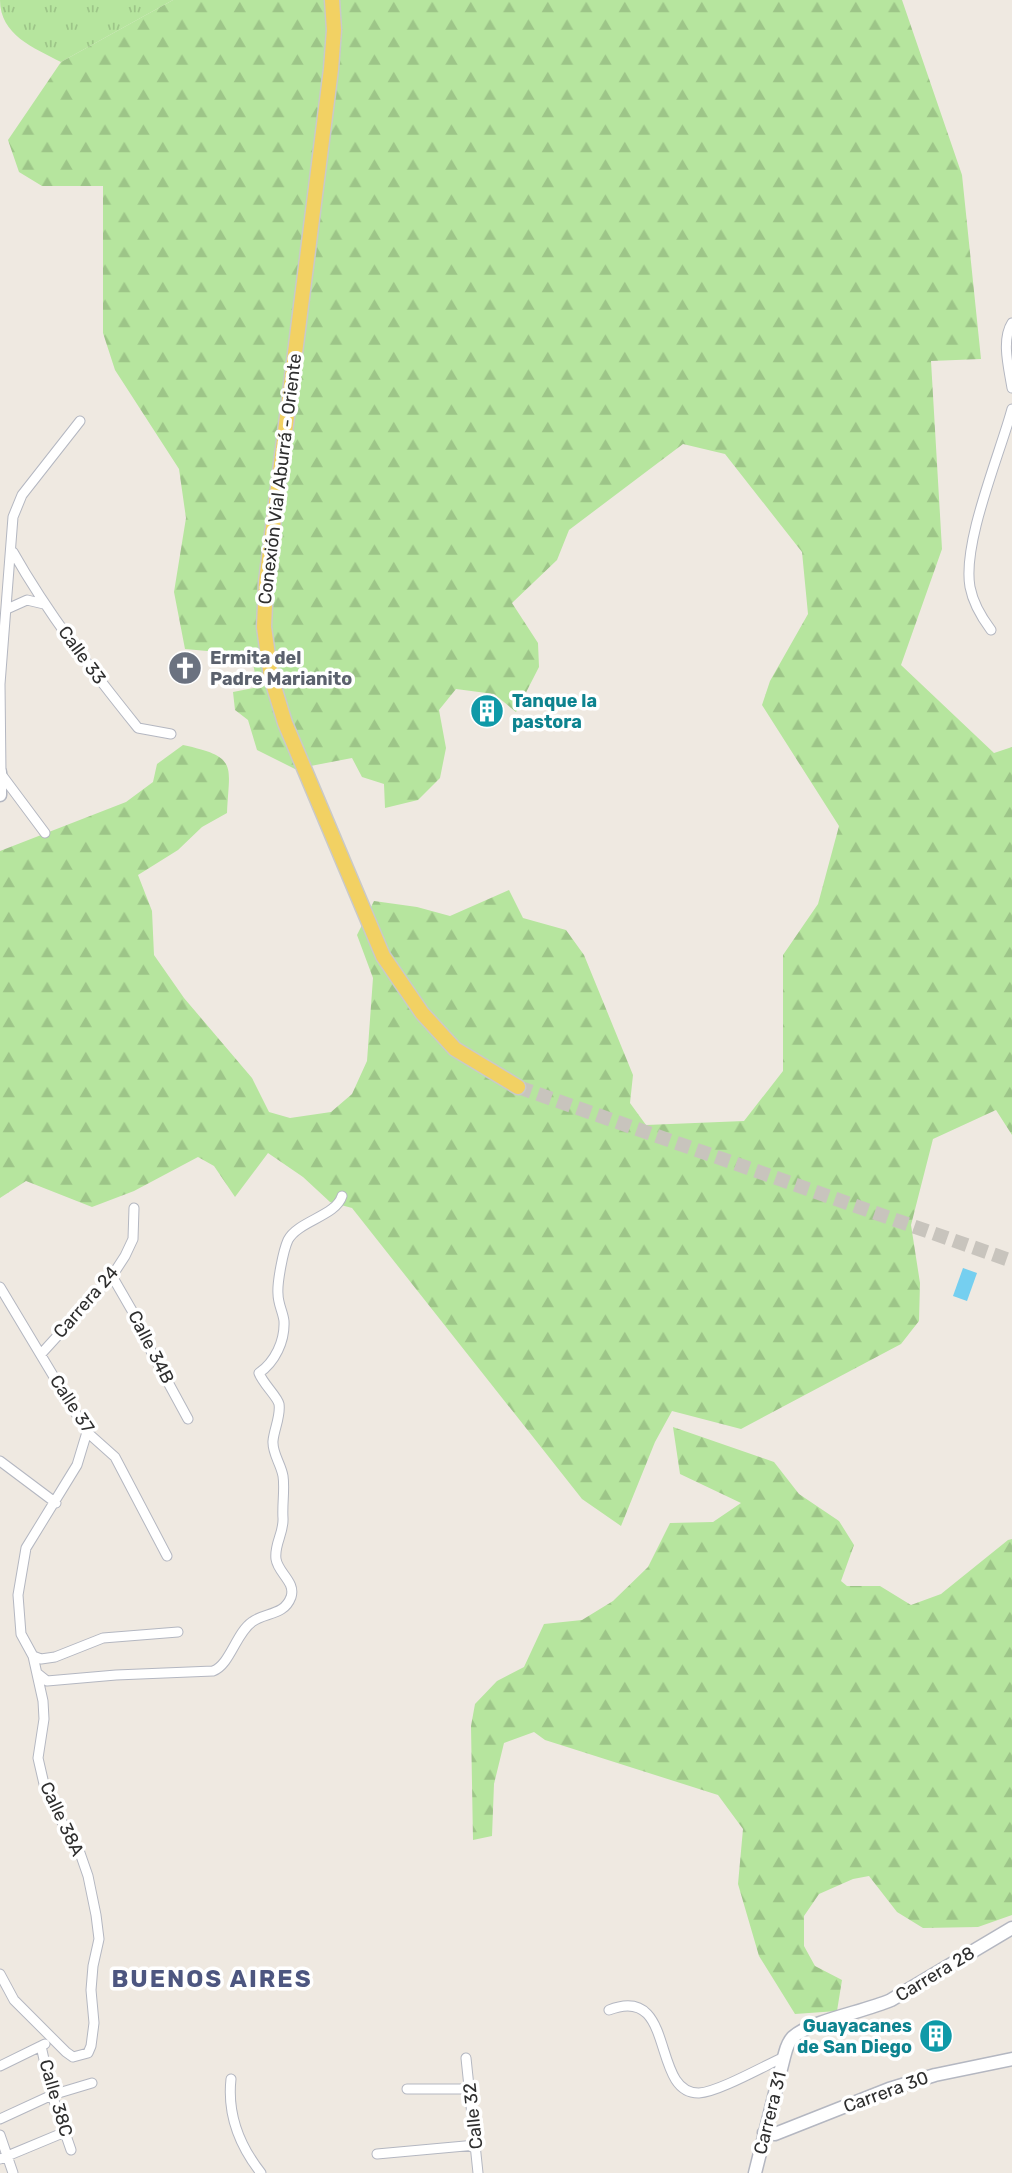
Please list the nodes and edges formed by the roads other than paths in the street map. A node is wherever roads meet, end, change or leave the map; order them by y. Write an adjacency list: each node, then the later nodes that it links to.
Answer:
1 (332, 0): 14 (main road, Conexión Vial Aburrá - Oriente)
2 (1012, 323): 3 (street)
3 (1012, 388)
4 (1012, 409): 9 (street)
5 (80, 421): 6 (street)
6 (12, 551): 7 (street, Calle 33); 8 (street)
7 (47, 607): 8 (street); 10 (street, Calle 33)
8 (7, 609): 11 (street)
9 (991, 630)
10 (172, 734)
11 (1, 773): 12 (street); 13 (street)
12 (0, 795)
13 (46, 833)
14 (518, 1087)
15 (342, 1196): 27 (street)
16 (134, 1208): 17 (street, Carrera 24)
17 (111, 1276): 19 (street, Carrera 24); 20 (street, Calle 34B)
18 (0, 1287): 19 (street, Calle 37)
19 (41, 1354): 21 (street, Calle 37)
20 (188, 1419)
21 (87, 1432): 23 (street, Calle 38A); 24 (street, Calle 37)
22 (0, 1461): 23 (street)
23 (56, 1503): 26 (street, Calle 38A)
24 (167, 1556)
25 (178, 1632): 26 (street)
26 (33, 1656): 27 (street, Calle 38A)
27 (35, 1671): 32 (street, Calle 38A)
28 (1012, 1928): 31 (street, Carrera 28)
29 (0, 1974): 32 (street)
30 (609, 2010): 34 (street)
31 (814, 2025): 34 (street, Carrera 31)
32 (52, 2039): 33 (street)
33 (41, 2046): 37 (street); 42 (street, Calle 38C)
34 (783, 2057): 45 (street, Carrera 31)
35 (466, 2058): 41 (street, Calle 32)
36 (1012, 2059): 45 (street, Carrera 30)
37 (0, 2066)
38 (231, 2079): 52 (street)
39 (92, 2083): 42 (street)
40 (407, 2089): 41 (street)
41 (470, 2089): 47 (street, Calle 32)
42 (52, 2095): 43 (street); 44 (street, Calle 38C)
43 (0, 2119)
44 (65, 2133): 48 (street, Calle 38C); 50 (street)
45 (764, 2133): 54 (street, Carrera 31)
46 (0, 2135): 50 (street)
47 (476, 2145): 49 (street); 53 (street, Calle 32)
48 (71, 2150)
49 (377, 2154)
50 (4, 2157): 51 (street)
51 (13, 2173)
52 (261, 2173)
53 (478, 2173)
54 (755, 2173)

